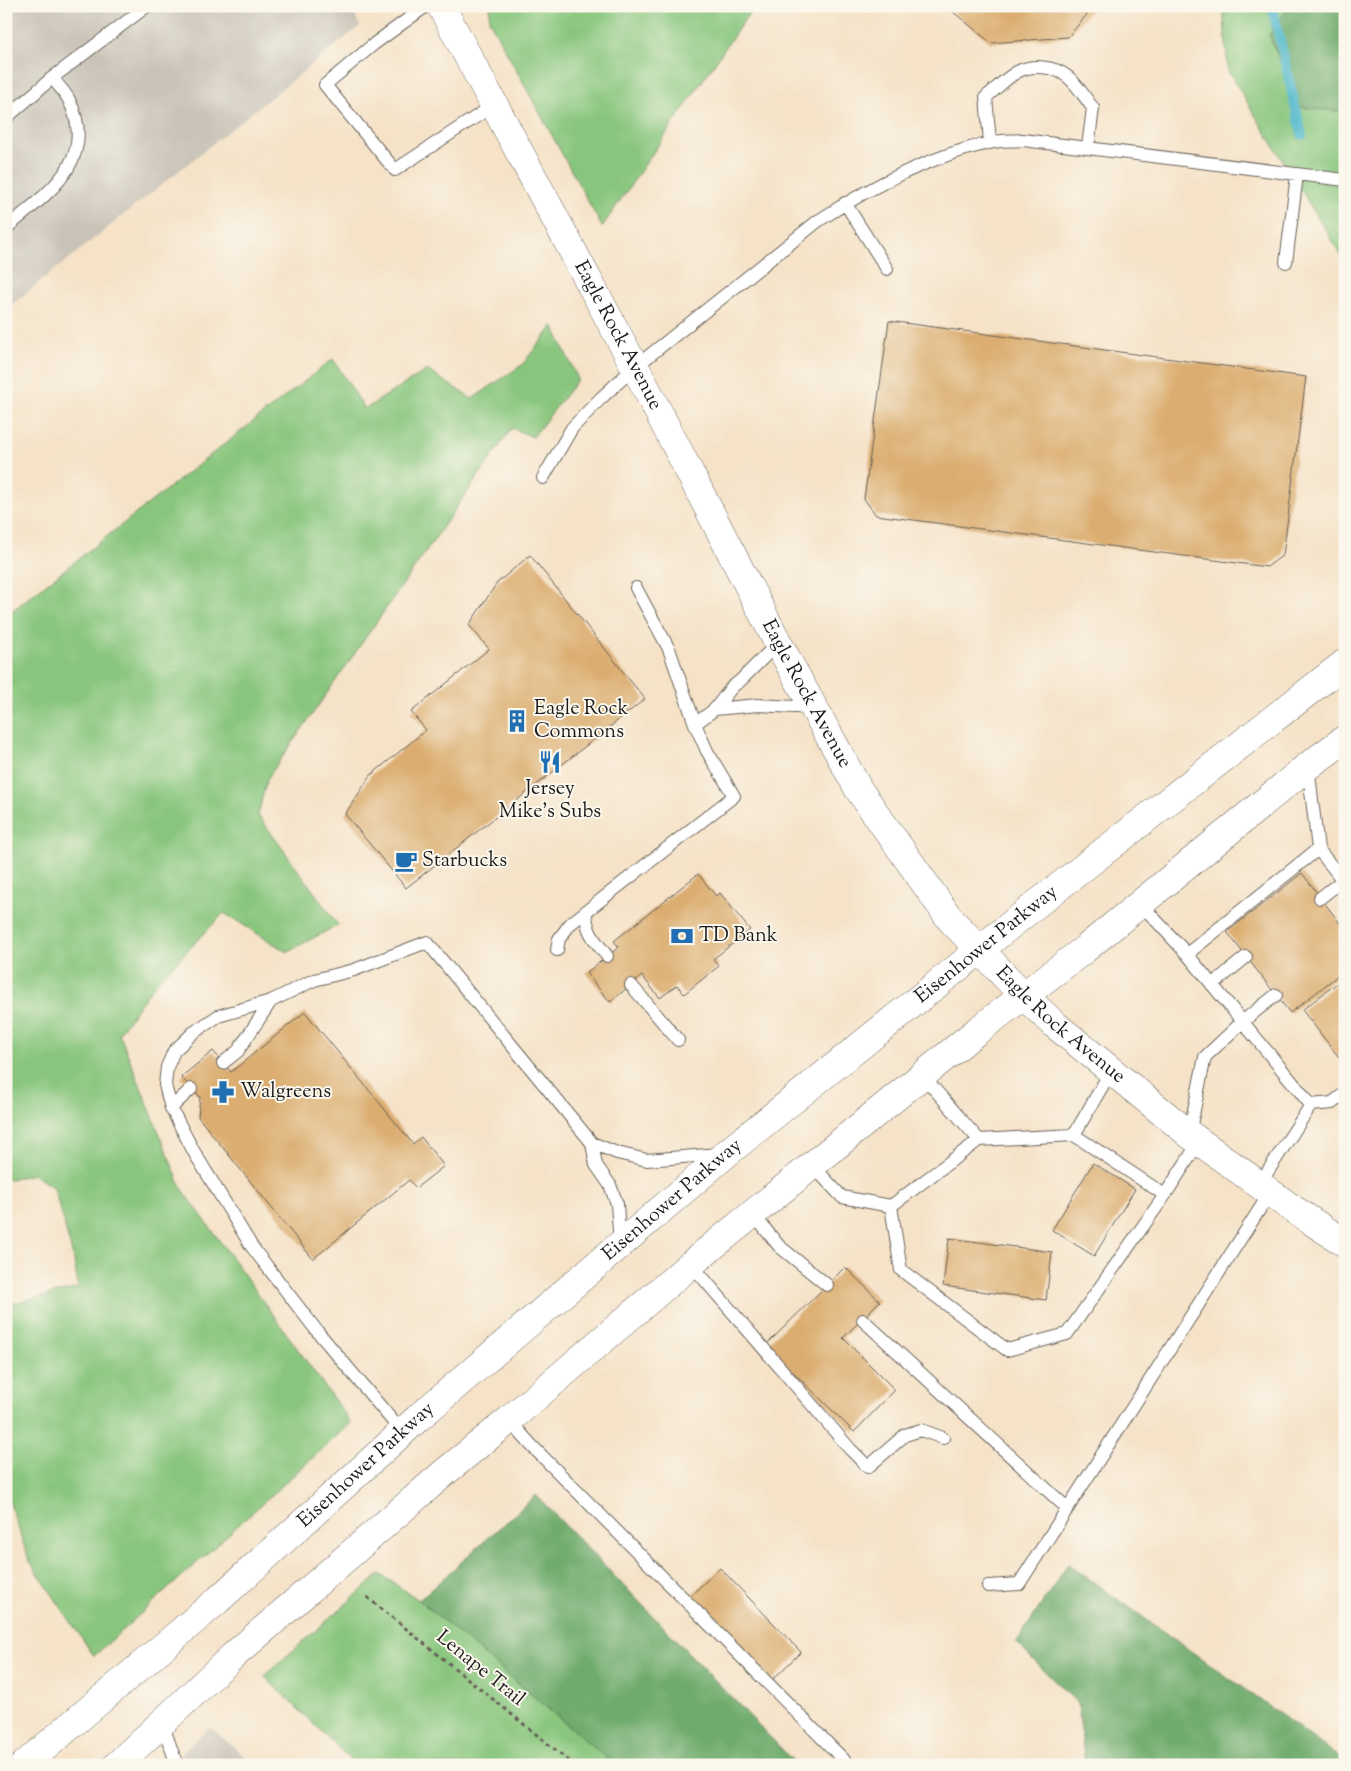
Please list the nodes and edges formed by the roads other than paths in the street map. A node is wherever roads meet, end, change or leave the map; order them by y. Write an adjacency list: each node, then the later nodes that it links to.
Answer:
1 (148, 6): 4 (lane)
2 (426, 6): 5 (lane)
3 (441, 6): 5 (main road, Eagle Rock Avenue)
4 (52, 78): 6 (lane); 12 (lane)
5 (494, 105): 15 (main road, Eagle Rock Avenue)
6 (6, 118)
7 (990, 142): 8 (lane); 8 (lane); 11 (lane)
8 (1088, 147): 9 (lane)
9 (1297, 175): 10 (lane); 13 (lane)
10 (1345, 180)
11 (845, 204): 14 (lane); 15 (lane)
12 (6, 228)
13 (1286, 262)
14 (887, 269)
15 (635, 367): 16 (lane); 18 (main road, Eagle Rock Avenue)
16 (543, 478)
17 (636, 588): 22 (lane)
18 (778, 643): 20 (main road, Eagle Rock Avenue); 21 (lane)
19 (1345, 663): 31 (main road, Eisenhower Parkway)
20 (814, 708): 21 (lane); 31 (main road, Eagle Rock Avenue)
21 (715, 709): 22 (lane)
22 (695, 724): 29 (lane)
23 (1345, 739): 24 (main road)
24 (1308, 766): 25 (lane); 28 (main road)
25 (1318, 849): 26 (lane); 32 (lane)
26 (1344, 882): 27 (lane)
27 (1320, 898)
28 (1140, 904): 32 (lane); 38 (main road)
29 (586, 911): 30 (lane); 33 (lane)
30 (557, 950)
31 (980, 950): 38 (main road, Eagle Rock Avenue); 53 (main road, Eisenhower Parkway)
32 (1187, 954): 36 (lane)
33 (608, 956)
34 (1246, 957): 36 (lane)
35 (631, 985): 41 (lane)
36 (1212, 985): 40 (lane)
37 (1276, 995): 40 (lane)
38 (1024, 996): 43 (main road, Eagle Rock Avenue); 44 (main road)
39 (271, 1001): 42 (lane); 48 (lane); 52 (lane)
40 (1242, 1022): 47 (lane); 50 (lane)
41 (678, 1040)
42 (223, 1063)
43 (1111, 1070): 49 (lane); 50 (main road, Eagle Rock Avenue)
44 (923, 1076): 51 (lane); 54 (main road)
45 (191, 1089): 48 (lane)
46 (1345, 1093): 47 (lane)
47 (1311, 1105): 55 (lane)
48 (171, 1108): 65 (lane)
49 (1074, 1135): 51 (lane); 56 (lane)
50 (1194, 1138): 55 (main road, Eagle Rock Avenue); 56 (lane)
51 (979, 1140): 57 (lane)
52 (592, 1143): 53 (lane); 60 (lane)
53 (728, 1152): 60 (main road, Eisenhower Parkway)
54 (812, 1166): 57 (lane); 58 (main road)
55 (1264, 1189): 59 (main road, Eagle Rock Avenue); 67 (lane)
56 (1165, 1195): 57 (lane)
57 (891, 1206)
58 (752, 1213): 61 (main road); 62 (lane)
59 (1345, 1243)
60 (620, 1245): 65 (main road, Eisenhower Parkway)
61 (691, 1264): 64 (main road); 66 (lane)
62 (826, 1285)
63 (863, 1320): 67 (lane)
64 (509, 1420): 69 (main road); 73 (lane)
65 (402, 1432): 70 (main road, Eisenhower Parkway)
66 (943, 1438)
67 (1068, 1509): 68 (lane)
68 (988, 1586)
69 (162, 1723): 71 (main road); 72 (lane)
70 (24, 1765)
71 (117, 1765)
72 (178, 1765)
73 (849, 1765)

